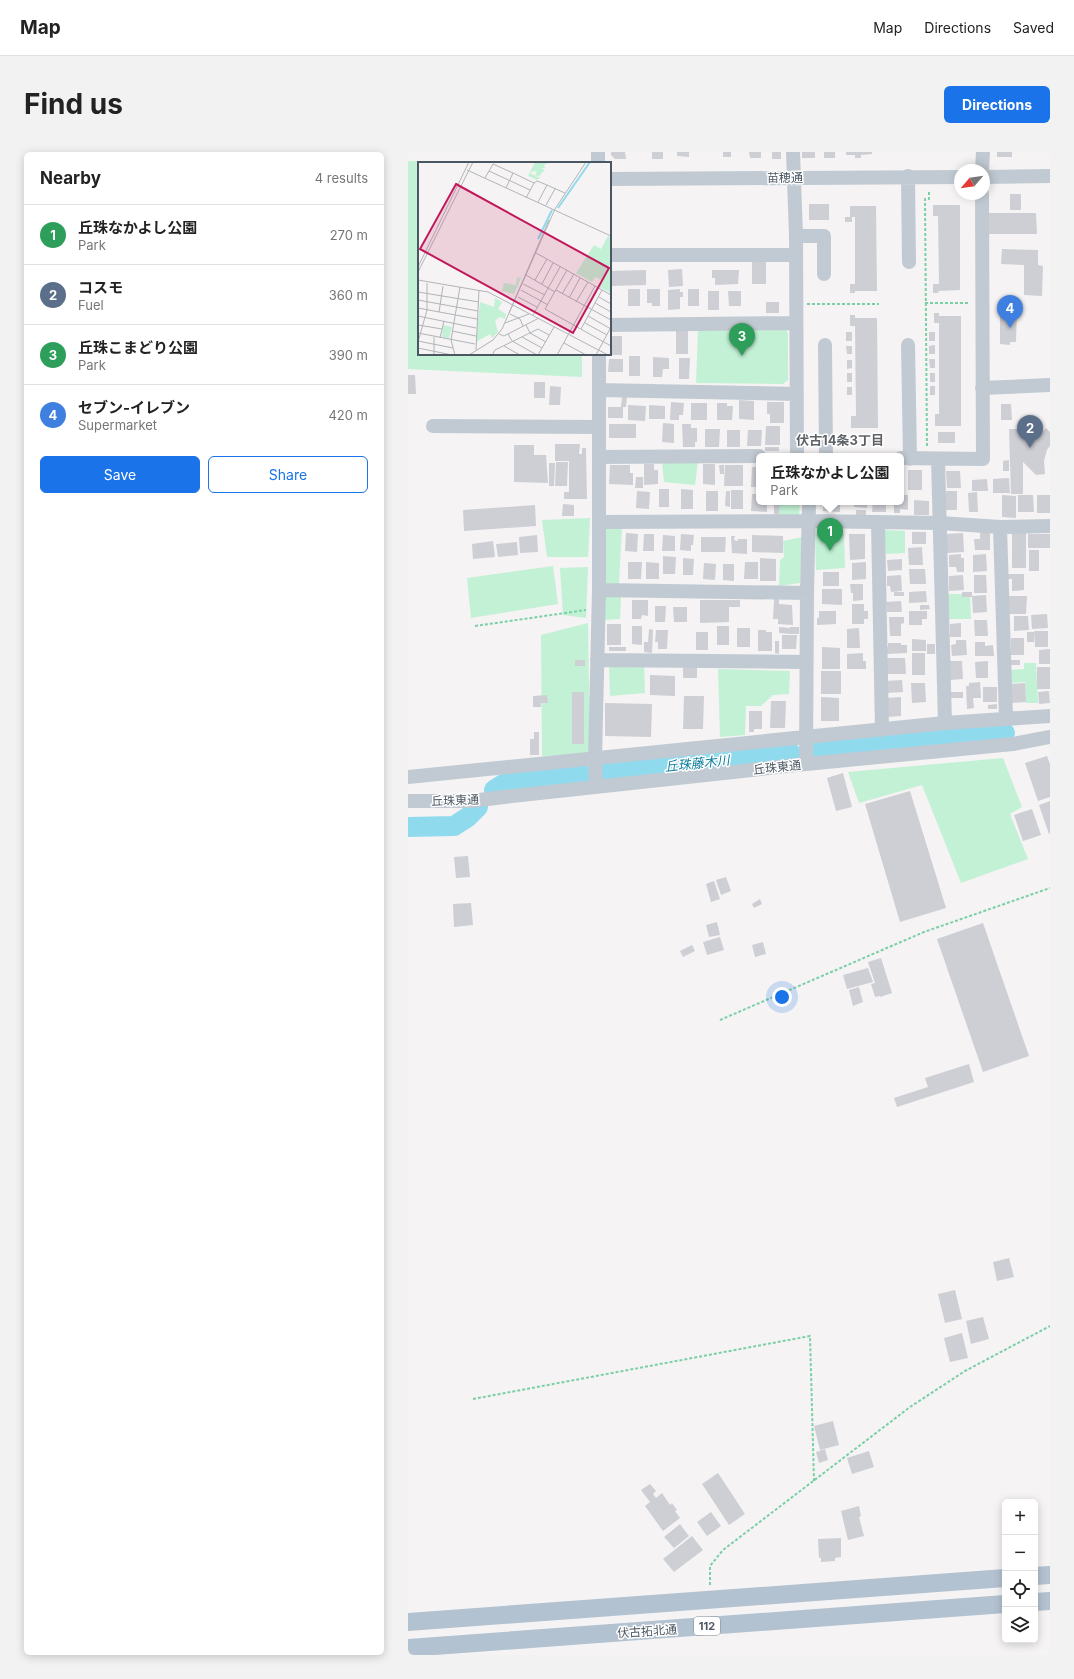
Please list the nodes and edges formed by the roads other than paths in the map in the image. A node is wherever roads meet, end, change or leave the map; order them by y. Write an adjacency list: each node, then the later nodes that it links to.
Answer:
1 (793, 152): 6 (street)
2 (983, 152): 3 (street)
3 (982, 164)
4 (908, 176): 6 (street, 苗穂通); 7 (street, 苗穂通); 14 (street)
5 (1050, 176): 8 (street)
6 (793, 177): 9 (street, 苗穂通); 11 (street)
7 (954, 177)
8 (990, 177)
9 (611, 178)
10 (982, 200): 22 (street)
11 (796, 236): 13 (street); 15 (street)
12 (611, 255): 13 (street)
13 (796, 255): 16 (street)
14 (909, 262)
15 (824, 274)
16 (796, 323): 17 (street); 24 (street)
17 (611, 326)
18 (825, 345): 28 (street)
19 (908, 345): 32 (street)
20 (599, 355): 23 (street)
21 (1050, 385): 22 (street)
22 (982, 388): 29 (street)
23 (599, 390): 24 (street); 26 (street)
24 (797, 394): 27 (street)
25 (433, 426): 26 (street)
26 (599, 427): 31 (street)
27 (797, 453)
28 (826, 453)
29 (932, 455): 32 (street); 37 (street)
30 (756, 456): 31 (street)
31 (600, 457): 35 (street)
32 (905, 459)
33 (809, 505): 34 (street)
34 (809, 521): 35 (street); 36 (street); 41 (street)
35 (599, 522): 40 (street)
36 (878, 523): 37 (street); 47 (street)
37 (940, 523): 39 (street); 46 (street)
38 (1050, 526): 39 (street)
39 (1000, 527): 45 (street)
40 (599, 590): 41 (street); 42 (street)
41 (807, 593): 43 (street)
42 (597, 660): 43 (street); 50 (street)
43 (806, 662): 49 (street)
44 (1050, 716): 45 (street)
45 (1006, 718): 46 (street)
46 (945, 723): 47 (street)
47 (882, 730): 49 (street)
48 (1050, 737): 51 (street, 丘珠東通)
49 (806, 738): 50 (street); 51 (street)
50 (595, 758): 52 (street); 53 (street)
51 (806, 764): 53 (street, 丘珠東通)
52 (408, 777)
53 (596, 787): 54 (street, 丘珠東通)
54 (408, 801)
55 (1050, 1575): 56 (main road)
56 (1038, 1576)
57 (1002, 1578): 61 (main road, 112)
58 (1050, 1601): 59 (main road)
59 (1038, 1602)
60 (1002, 1604): 62 (main road, 伏古拓北通 / 112)
61 (408, 1622)
62 (408, 1648)

